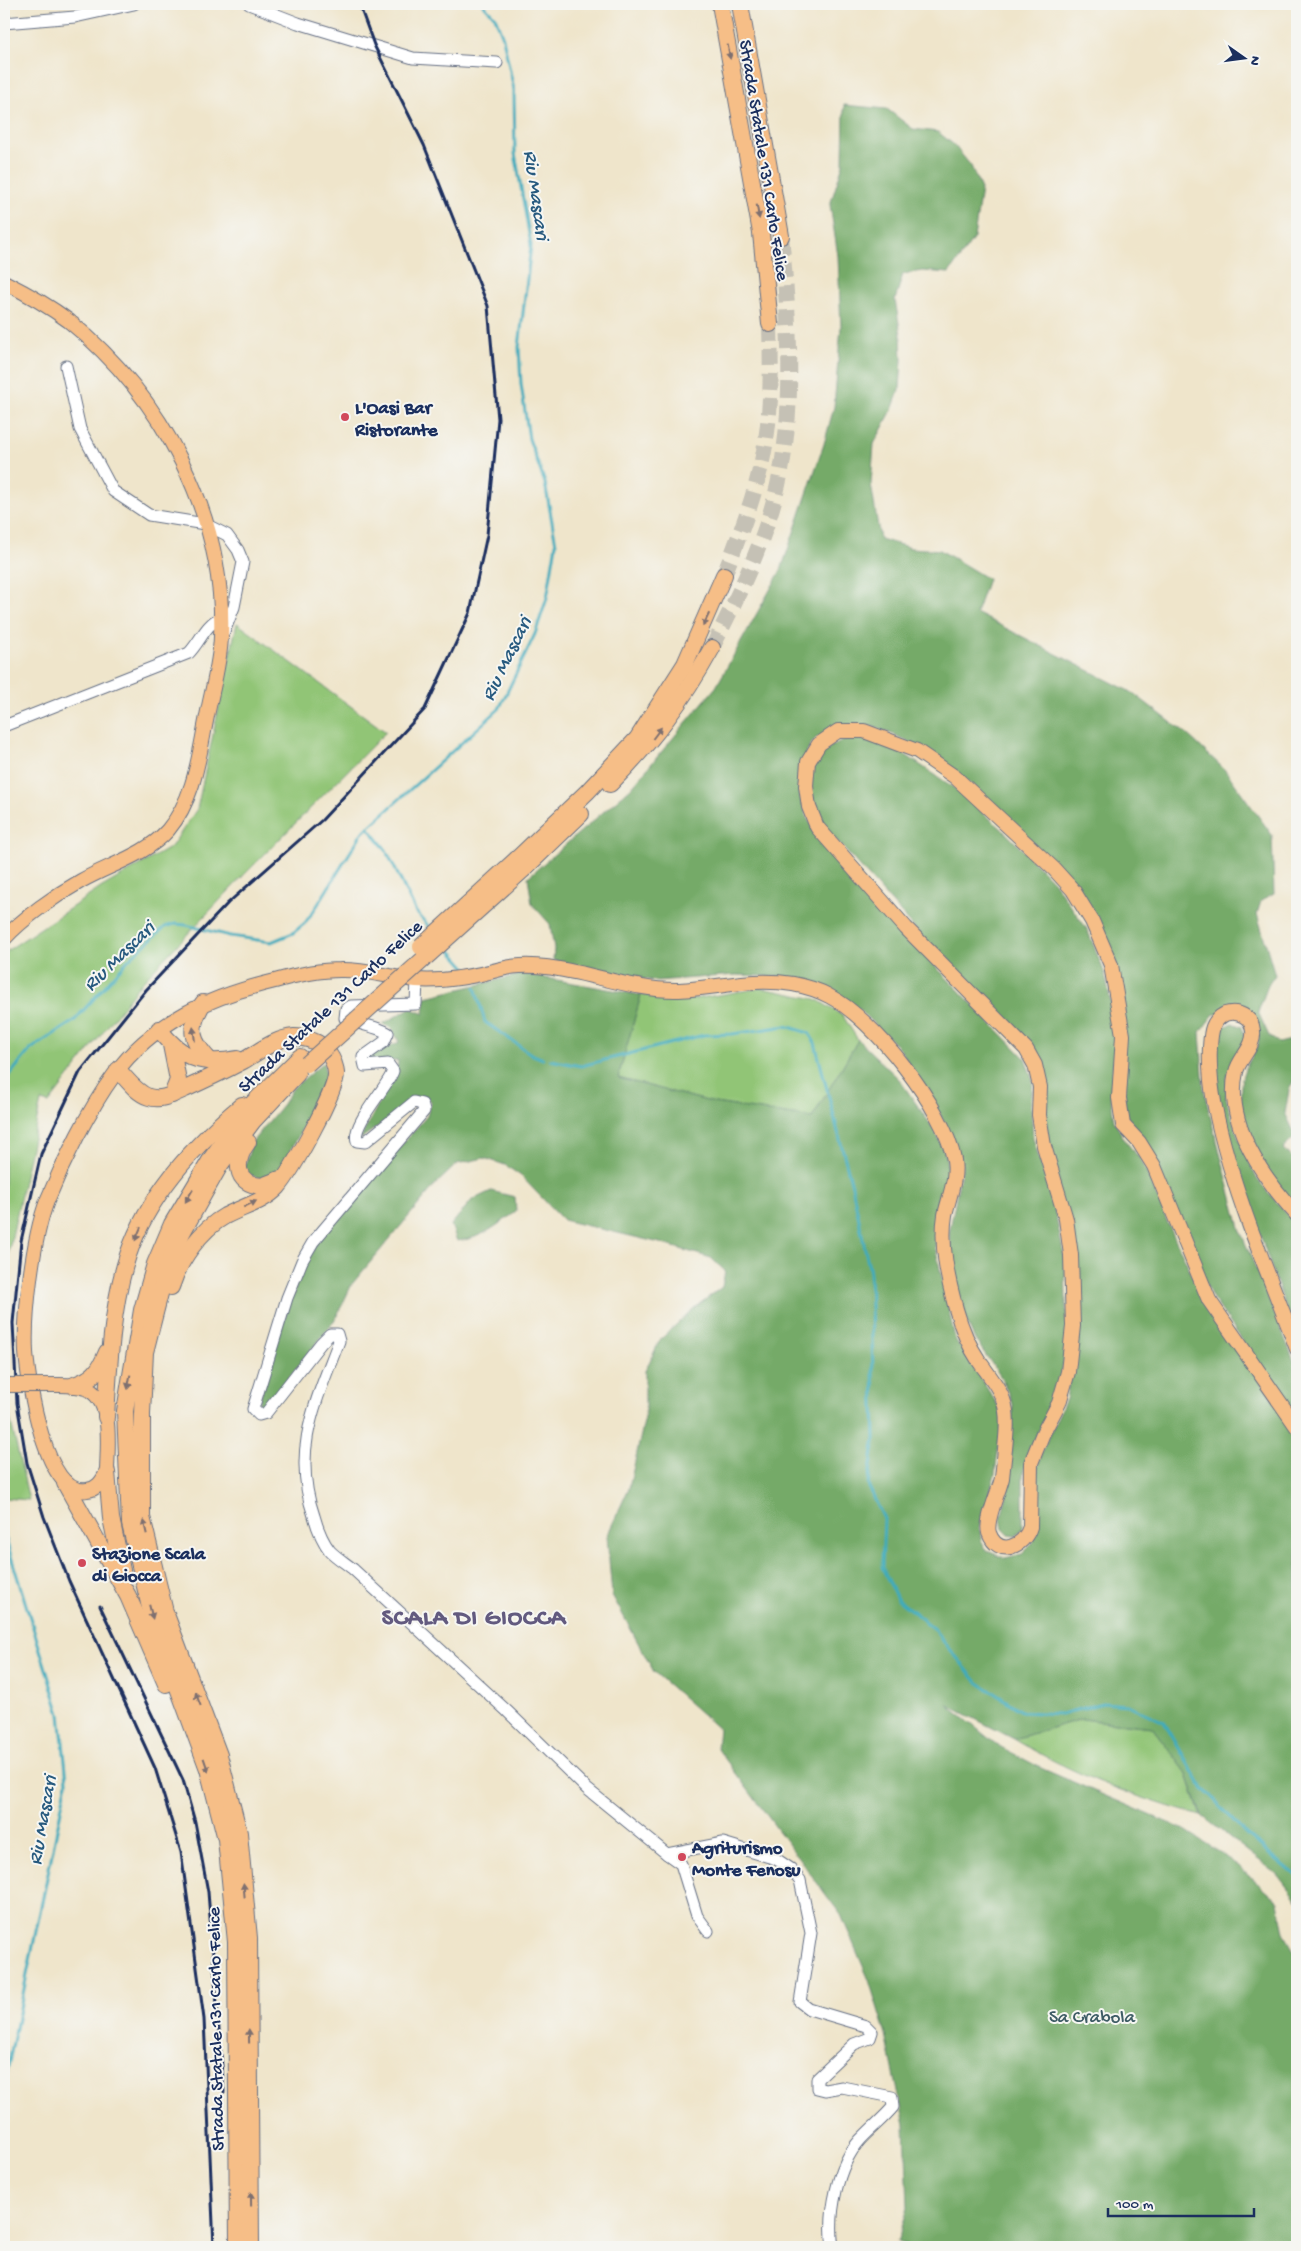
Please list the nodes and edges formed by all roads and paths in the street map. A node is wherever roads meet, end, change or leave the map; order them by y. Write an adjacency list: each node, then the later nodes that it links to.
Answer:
1 (134, 4): 5 (street)
2 (249, 4): 6 (street)
3 (720, 4): 9 (highway, Strada Statale 131 Carlo Felice, one-way to 9)
4 (740, 4): 7 (highway, Strada Statale 131 Carlo Felice)
5 (4, 23)
6 (497, 63)
7 (781, 236)
8 (4, 282): 11 (main road)
9 (770, 324)
10 (66, 366): 11 (street)
11 (205, 524): 13 (main road); 14 (street)
12 (724, 575): 17 (highway, Strada Statale 131 Carlo Felice, one-way to 17)
13 (221, 618): 14 (main road); 16 (street)
14 (221, 638): 18 (main road)
15 (712, 648): 17 (highway, Strada Statale 131 Carlo Felice, one-way to 15)
16 (4, 726)
17 (521, 863): 25 (highway, Strada Statale 131 Carlo Felice, bridge)
18 (4, 939)
19 (416, 980): 20 (main road); 36 (main road); 41 (street)
20 (203, 1003): 21 (main road); 24 (highway, one-way to 20)
21 (159, 1029): 22 (highway); 26 (main road)
22 (171, 1045): 24 (highway); 27 (highway)
23 (252, 1056): 24 (highway); 27 (highway); 28 (highway)
24 (210, 1062)
25 (300, 1063): 28 (highway); 30 (highway, one-way to 30); 32 (highway, Strada Statale 131 Carlo Felice); 40 (highway, Strada Statale 131 Carlo Felice, one-way to 40)
26 (118, 1070): 27 (highway); 38 (main road)
27 (172, 1095)
28 (286, 1176): 32 (highway, one-way to 28)
29 (1297, 1215): 31 (main road)
30 (112, 1338): 34 (highway); 35 (highway)
31 (1297, 1349)
32 (145, 1352): 44 (highway, Strada Statale 131 Carlo Felice, one-way to 32)
33 (4, 1385): 34 (main road, bridge)
34 (74, 1385): 35 (main road)
35 (106, 1417): 37 (main road)
36 (1297, 1427)
37 (107, 1472): 38 (main road); 39 (highway)
38 (65, 1483): 39 (highway)
39 (128, 1596): 40 (highway)
40 (192, 1722): 43 (highway, Strada Statale 131 Carlo Felice, one-way to 43)
41 (667, 1854): 42 (street); 45 (street)
42 (708, 1931)
43 (238, 2247)
44 (251, 2247)
45 (833, 2247)

